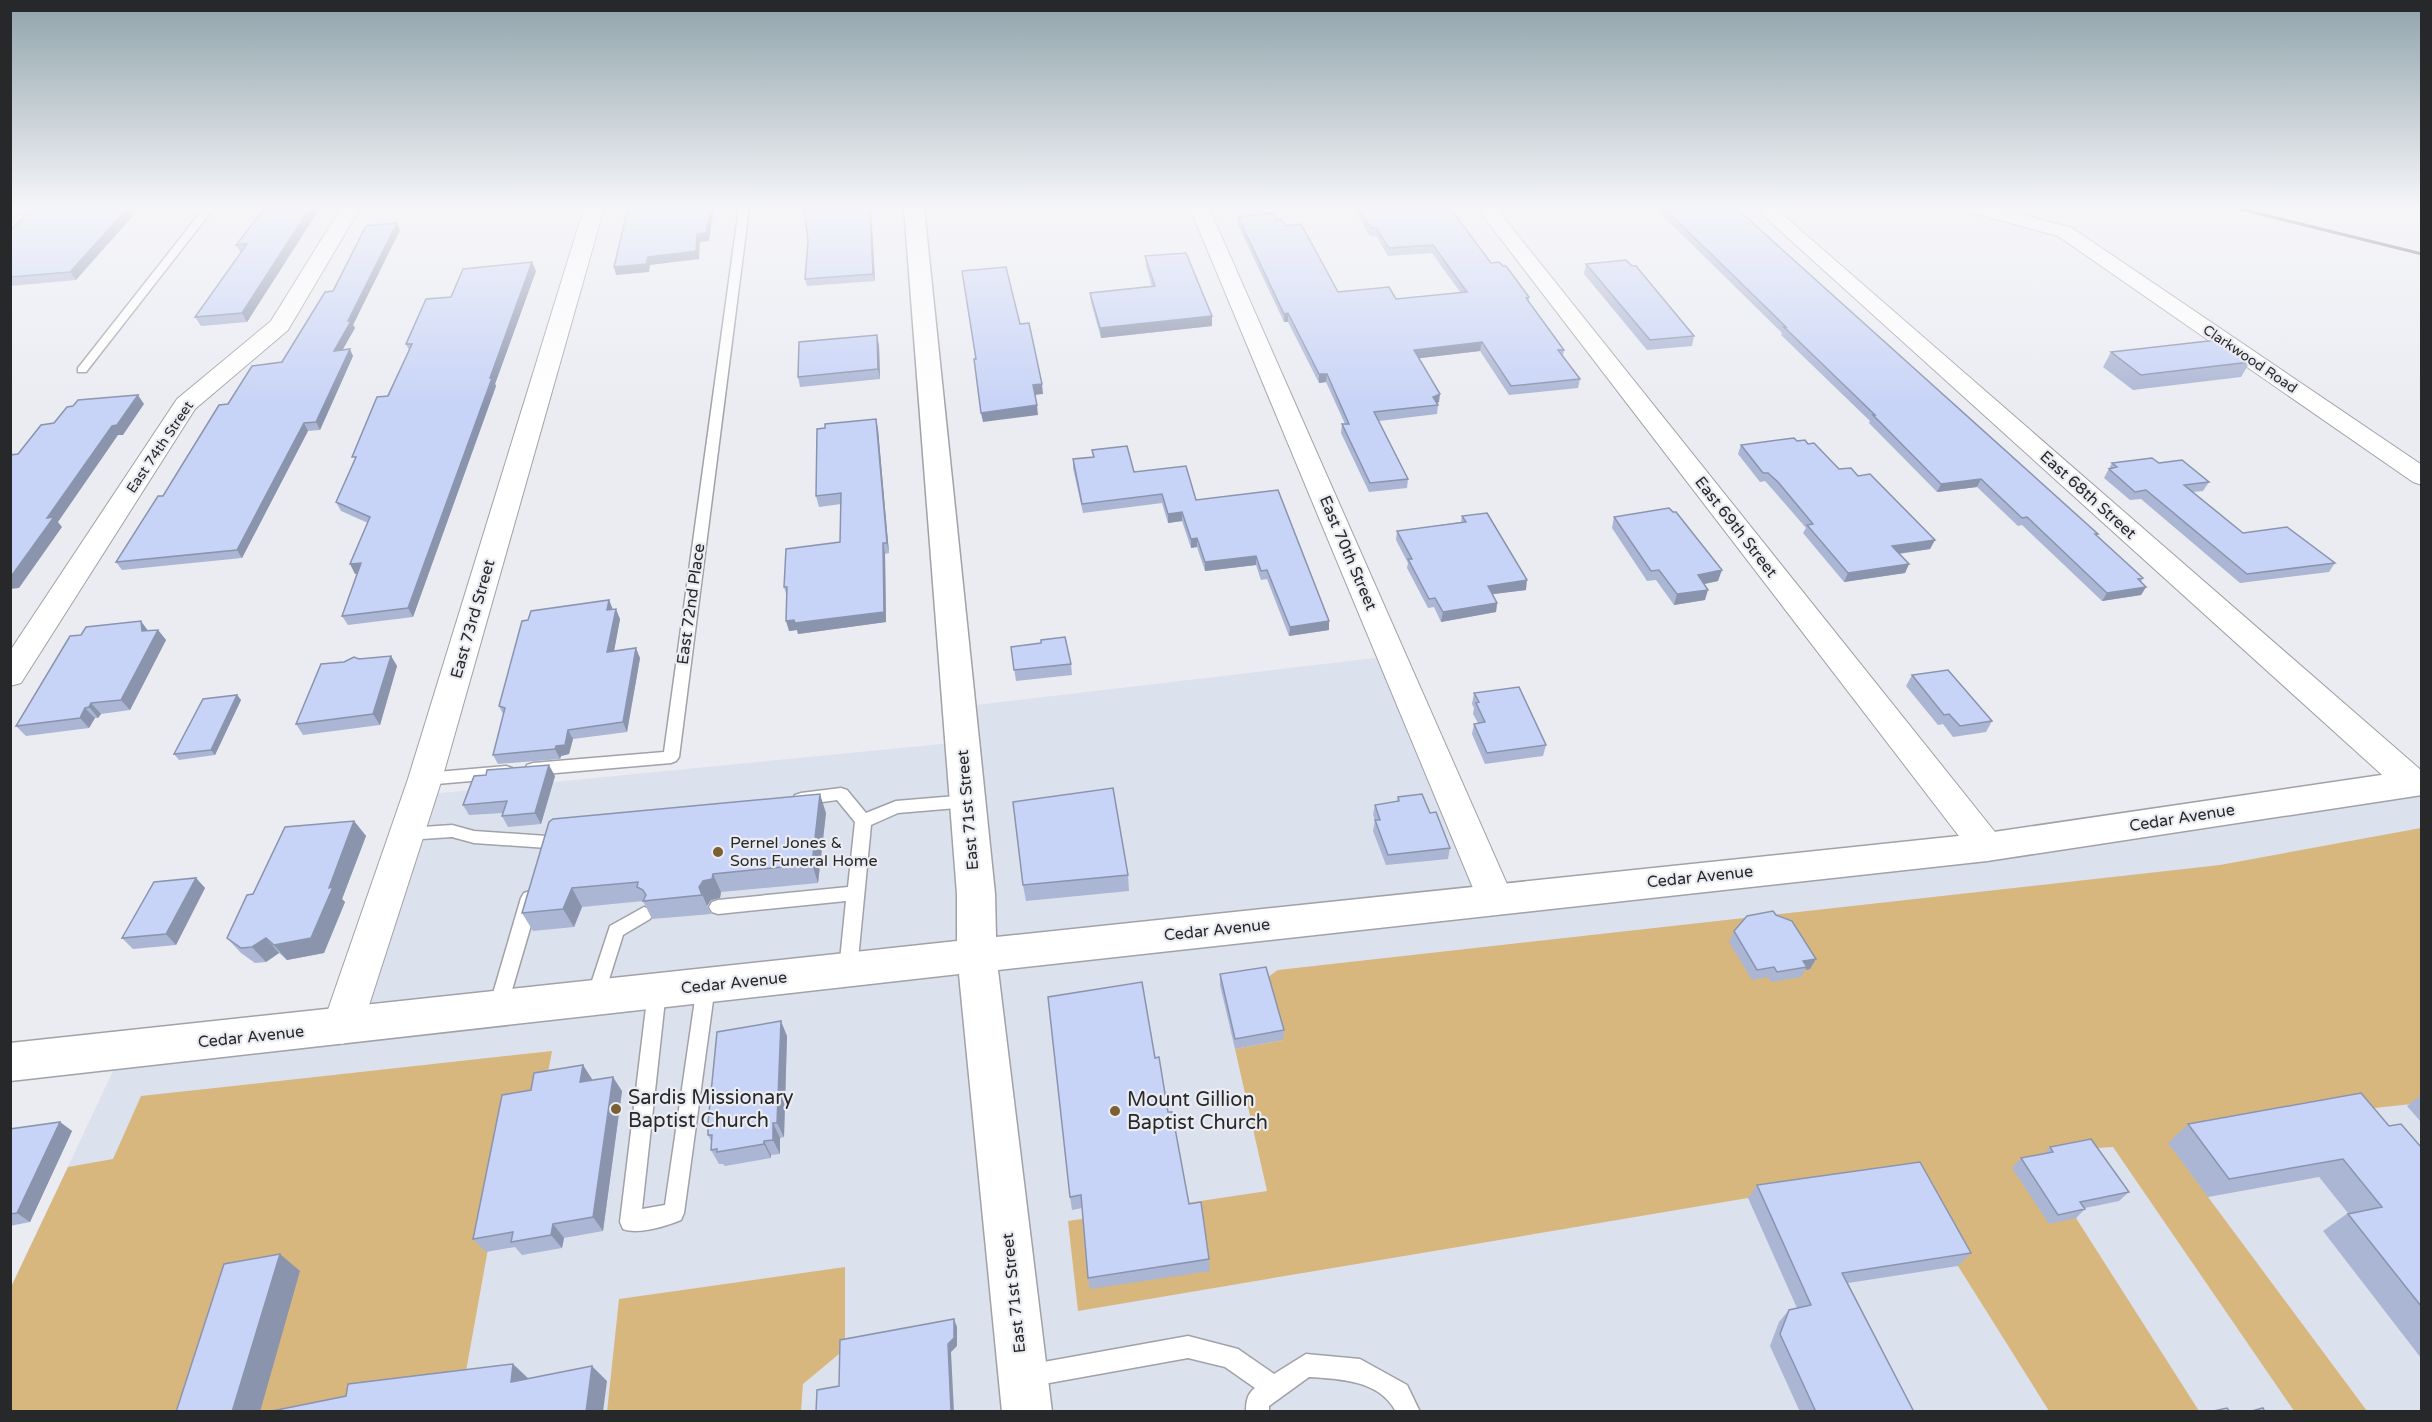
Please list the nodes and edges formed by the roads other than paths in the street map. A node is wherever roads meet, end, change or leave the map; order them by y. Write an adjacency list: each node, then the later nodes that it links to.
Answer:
1 (156, 274): 10 (lane)
2 (310, 274): 12 (street, East 74th Street)
3 (574, 274): 13 (street, East 73rd Street)
4 (735, 274): 13 (lane, East 72nd Place)
5 (920, 274): 16 (street, East 71st Street)
6 (1227, 274): 23 (street, East 70th Street)
7 (1537, 274): 19 (street, East 69th Street)
8 (1839, 274): 14 (street, East 68th Street)
9 (2127, 274): 11 (street, Clarkwood Road)
10 (82, 370)
11 (2421, 477)
12 (10, 676)
13 (425, 779): 18 (street, East 73rd Street)
14 (2417, 782): 19 (street, Cedar Avenue)
15 (784, 801): 17 (lane)
16 (968, 801): 17 (lane); 26 (street, East 71st Street)
17 (863, 821): 22 (lane)
18 (407, 834): 20 (lane); 32 (street, East 73rd Street)
19 (1987, 847): 23 (street, Cedar Avenue)
20 (540, 863)
21 (534, 884): 31 (lane)
22 (855, 893): 24 (lane); 27 (lane)
23 (1496, 900): 26 (street, Cedar Avenue)
24 (718, 907)
25 (644, 914): 30 (lane)
26 (977, 955): 27 (street, Cedar Avenue); 35 (street, East 71st Street)
27 (848, 970): 28 (street, Cedar Avenue)
28 (706, 986): 29 (street, Cedar Avenue); 29 (lane)
29 (657, 991): 30 (street, Cedar Avenue)
30 (596, 999): 31 (street, Cedar Avenue)
31 (498, 1010): 32 (street, Cedar Avenue)
32 (342, 1027): 33 (street, Cedar Avenue)
33 (10, 1062)
34 (1274, 1388): 35 (lane); 36 (lane); 37 (lane)
35 (1025, 1394)
36 (1257, 1412)
37 (1409, 1412)

